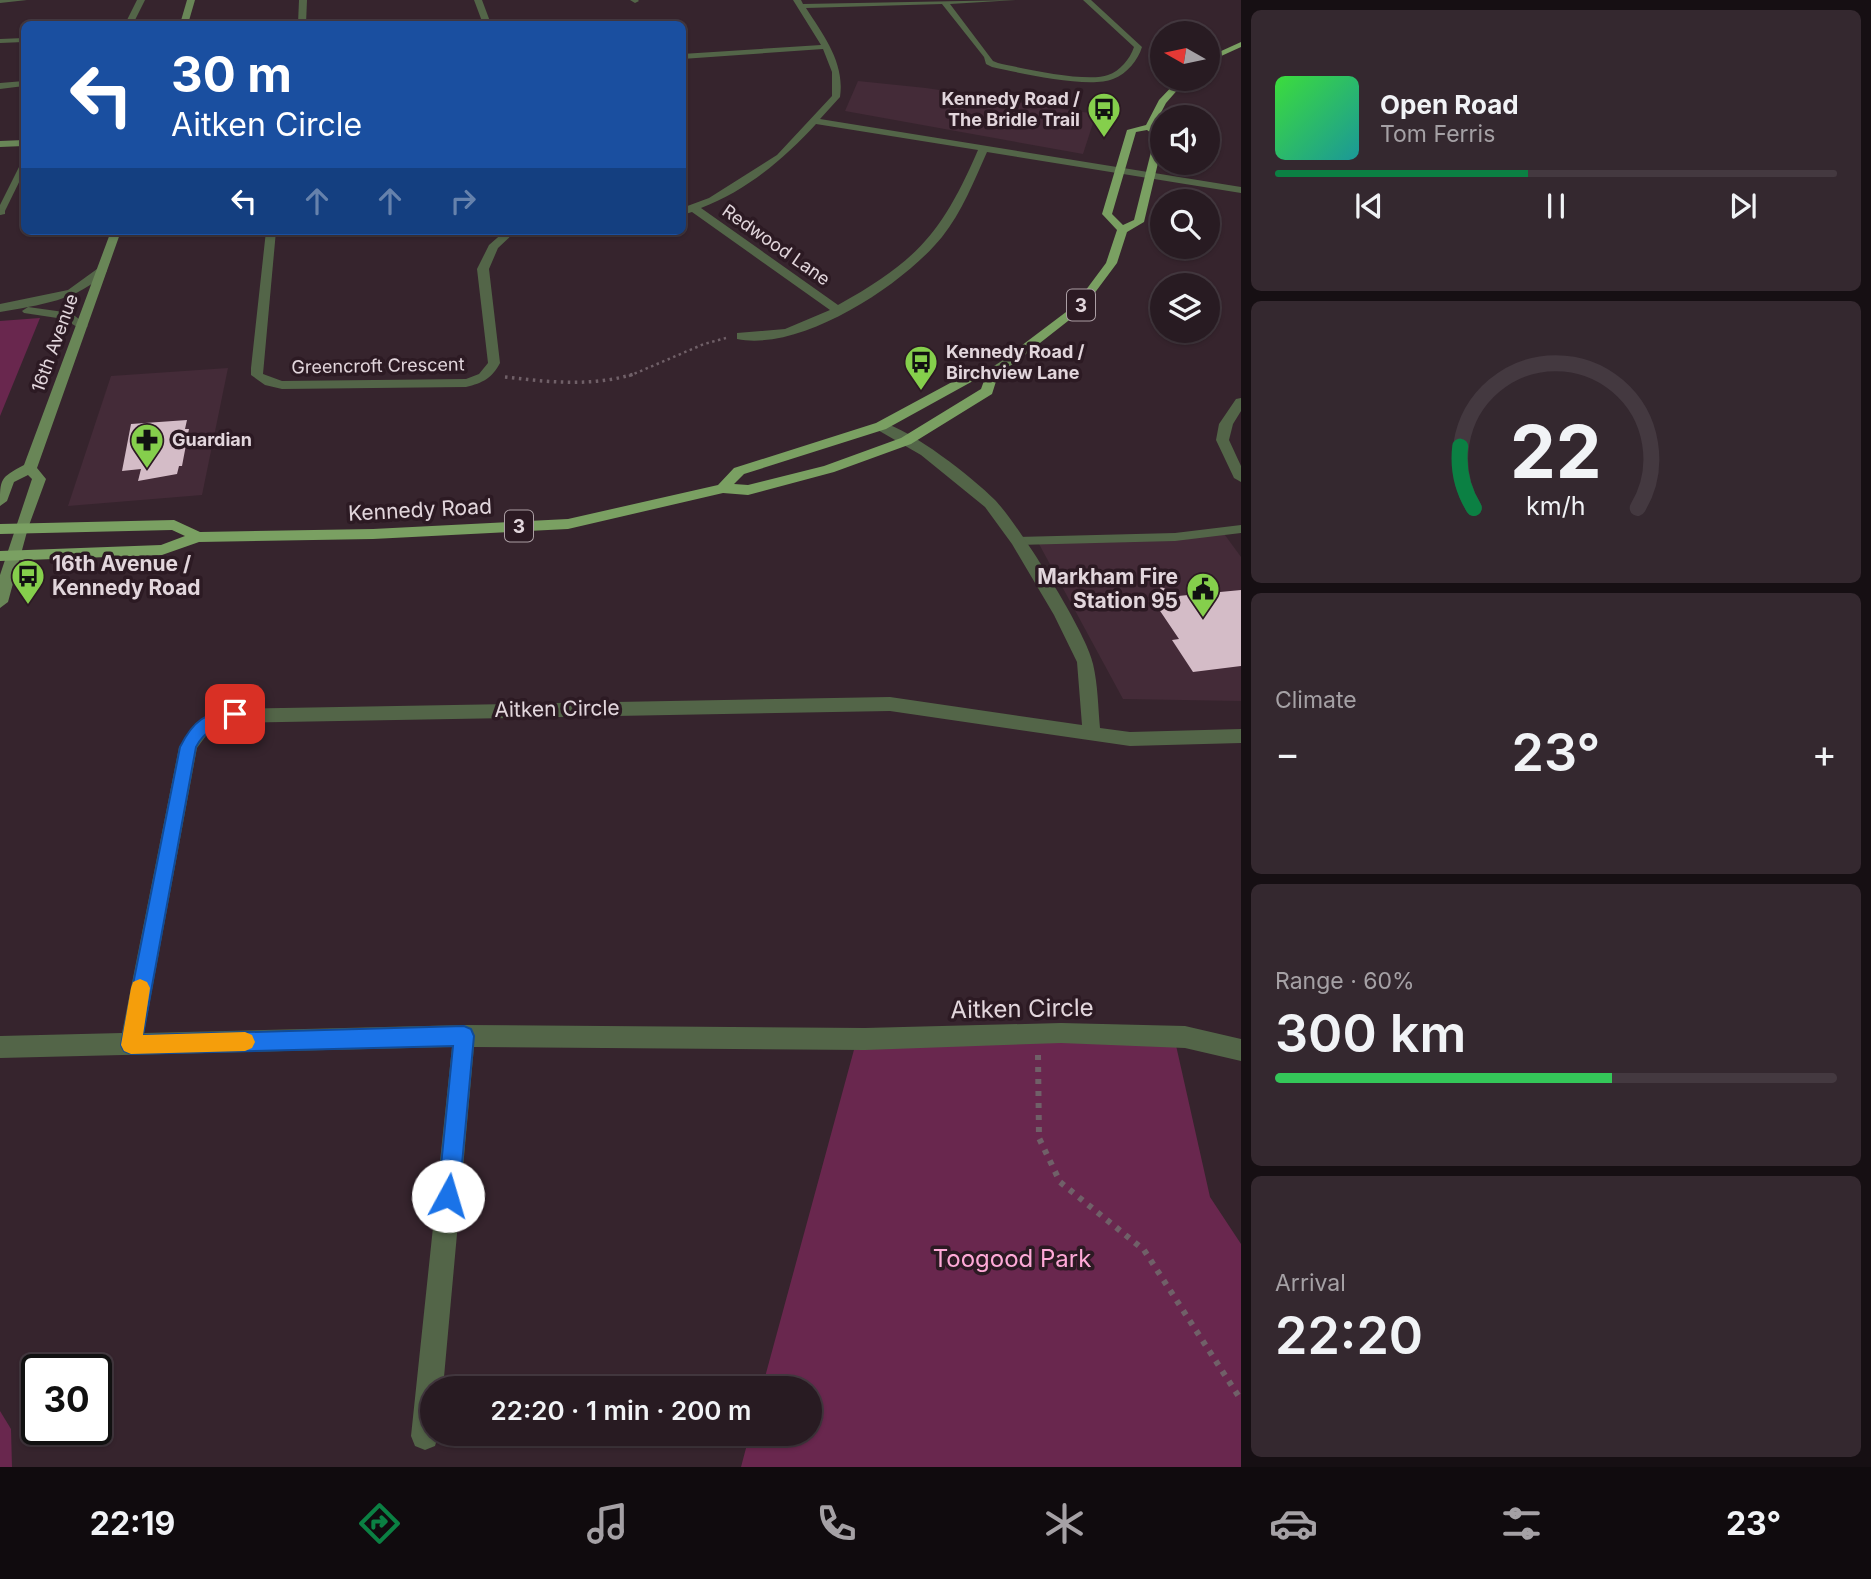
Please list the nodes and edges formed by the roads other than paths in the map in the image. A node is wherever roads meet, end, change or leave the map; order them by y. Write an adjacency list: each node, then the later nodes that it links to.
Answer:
1 (23, 0): 8 (street)
2 (141, 0): 11 (street)
3 (191, 0): 12 (main road)
4 (303, 0): 13 (street)
5 (478, 0): 14 (street)
6 (1012, 0): 9 (street)
7 (1087, 0): 9 (street)
8 (0, 1)
9 (944, 2): 10 (street)
10 (798, 3): 18 (street)
11 (130, 21)
12 (185, 21)
13 (302, 21)
14 (486, 21)
15 (21, 40): 16 (street)
16 (0, 41)
17 (1241, 44): 19 (main road)
18 (824, 47): 20 (street); 24 (street)
19 (1220, 54)
20 (686, 57)
21 (21, 84): 22 (street)
22 (0, 86)
23 (1172, 91): 25 (main road)
24 (815, 121): 28 (street); 34 (street)
25 (1149, 127): 29 (main road)
26 (21, 142): 27 (main road)
27 (0, 144)
28 (984, 147): 29 (street); 42 (street, Redwood Lane)
29 (1120, 169): 31 (street); 36 (main road)
30 (21, 171): 35 (lane)
31 (1150, 175)
32 (1151, 175): 33 (street); 36 (main road, Kennedy Road / 3)
33 (1241, 190)
34 (688, 210): 42 (street, Redwood Lane)
35 (0, 212)
36 (1122, 230): 45 (main road, Kennedy Road / 3)
37 (114, 235): 40 (main road, 16th Avenue)
38 (271, 235): 39 (street, Greencroft Crescent)
39 (506, 235)
40 (101, 271): 41 (street); 43 (main road, 16th Avenue)
41 (0, 309): 43 (street)
42 (837, 310): 44 (street, Redwood Lane)
43 (82, 326): 49 (main road, 16th Avenue)
44 (741, 336)
45 (993, 372): 47 (main road, Kennedy Road / 3); 48 (main road, Kennedy Road / 3)
46 (1241, 402): 50 (street)
47 (881, 426): 48 (street); 51 (main road, Kennedy Road / 3)
48 (906, 441): 51 (main road, Kennedy Road / 3); 57 (street)
49 (30, 468): 52 (main road); 53 (main road, 16th Avenue)
50 (1241, 478)
51 (723, 488): 56 (main road, Kennedy Road / 3)
52 (0, 500)
53 (21, 528): 54 (main road, Kennedy Road / 3); 56 (main road, Kennedy Road / 3); 58 (main road, 16th Avenue)
54 (0, 529)
55 (1241, 529): 57 (lane)
56 (198, 537): 58 (main road, Kennedy Road / 3)
57 (1017, 541): 60 (street)
58 (7, 556): 59 (main road, 16th Avenue)
59 (0, 602)
60 (1092, 734): 61 (street, Aitken Circle); 63 (street, Aitken Circle)
61 (1241, 736)
62 (464, 1036): 63 (street, Aitken Circle); 65 (street, Aitken Circle); 66 (street)
63 (131, 1045): 64 (street, Aitken Circle)
64 (0, 1047)
65 (1241, 1050)
66 (431, 1376)

